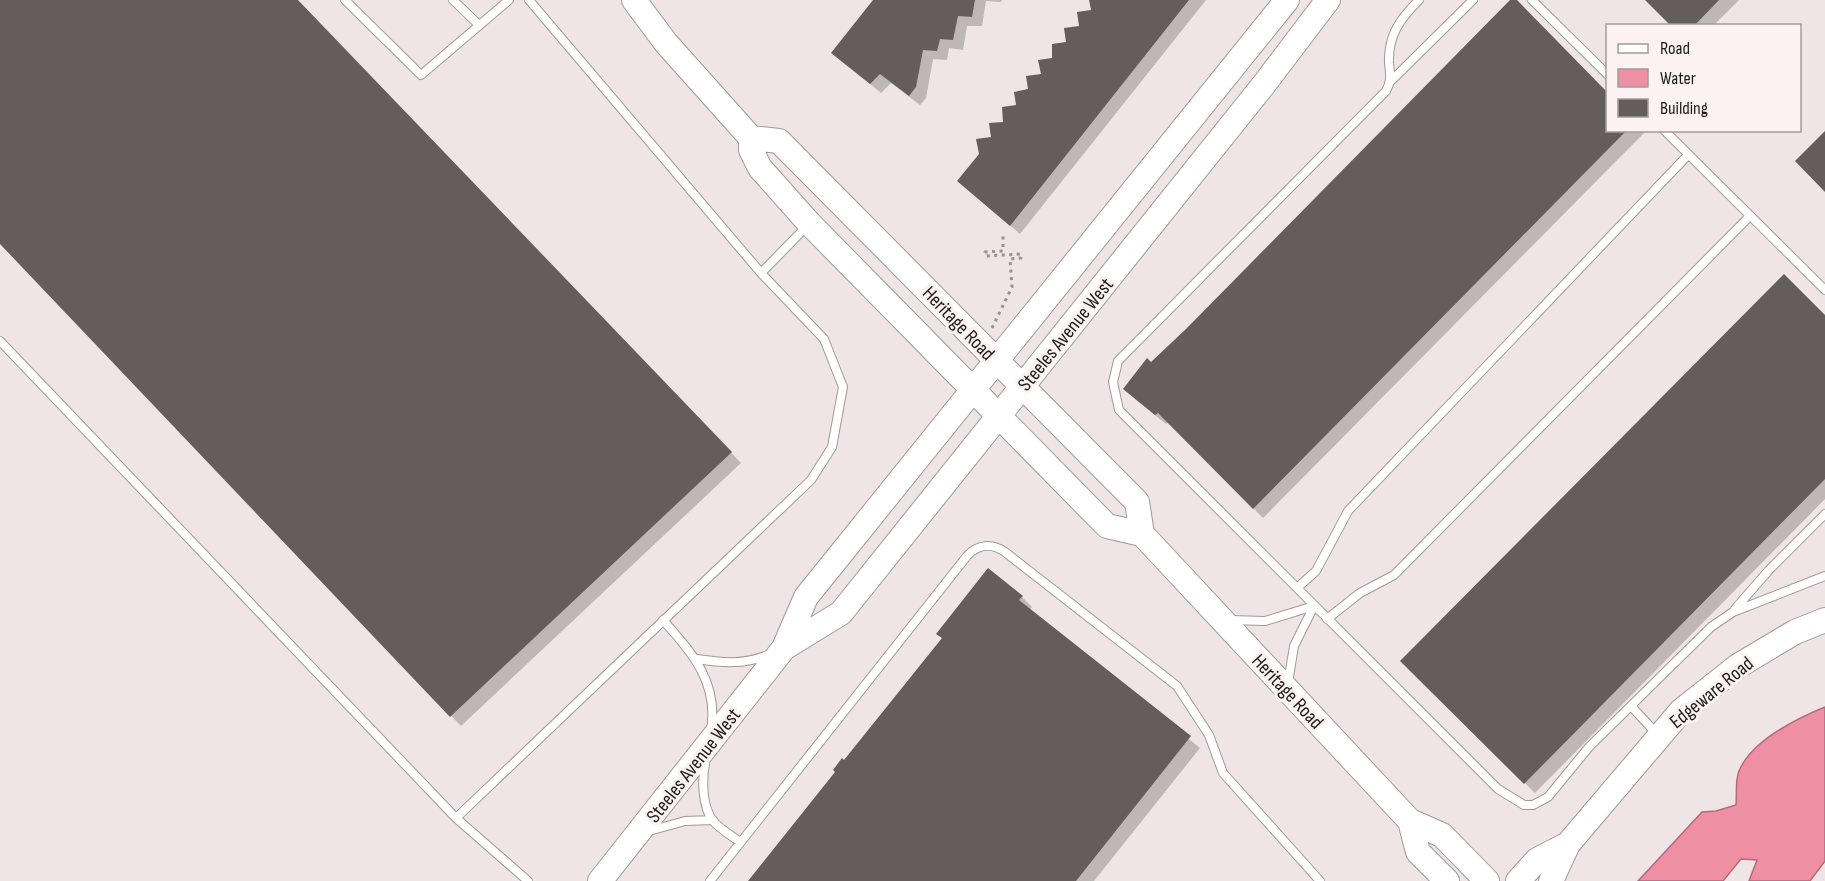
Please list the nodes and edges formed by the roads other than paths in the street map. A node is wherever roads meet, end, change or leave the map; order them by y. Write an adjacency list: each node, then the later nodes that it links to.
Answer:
1 (345, 0): 11 (lane)
2 (453, 0): 11 (lane)
3 (509, 0): 11 (lane)
4 (530, 0): 19 (lane)
5 (634, 0): 15 (main road, Heritage Road)
6 (1287, 0): 22 (main road, Steeles Avenue West)
7 (1328, 0): 23 (main road, Steeles Avenue West)
8 (1419, 0): 13 (lane)
9 (1473, 0): 13 (lane)
10 (1532, 0): 12 (lane)
11 (479, 25)
12 (1606, 73)
13 (1391, 81): 31 (lane)
14 (1666, 132): 16 (lane)
15 (751, 138): 18 (main road, Heritage Road); 22 (main road, Heritage Road)
16 (1688, 154): 17 (lane); 31 (lane)
17 (1750, 216): 20 (lane); 34 (lane)
18 (809, 224): 19 (lane); 24 (main road, Heritage Road)
19 (760, 273): 35 (lane)
20 (1825, 290)
21 (0, 341): 44 (lane)
22 (997, 362): 23 (main road, Heritage Road); 24 (main road, Steeles Avenue West)
23 (1021, 387): 25 (main road, Steeles Avenue West); 27 (main road, Heritage Road)
24 (973, 391): 25 (main road, Heritage Road); 38 (main road, Steeles Avenue West)
25 (999, 416): 27 (main road, Heritage Road); 38 (main road, Steeles Avenue West)
26 (1825, 514): 33 (lane)
27 (1142, 534): 36 (main road, Heritage Road)
28 (1825, 569): 30 (lane)
29 (1825, 576): 30 (lane)
30 (1815, 579): 33 (lane)
31 (1297, 588): 32 (lane)
32 (1314, 606): 34 (lane); 36 (lane); 40 (lane)
33 (1733, 612): 41 (lane)
34 (1327, 619): 41 (lane)
35 (663, 620): 39 (lane); 44 (lane)
36 (1222, 620): 40 (main road, Heritage Road)
37 (1825, 620): 42 (main road, Edgeware Road)
38 (784, 648): 39 (lane); 43 (main road, Steeles Avenue West)
39 (697, 659): 43 (lane)
40 (1287, 689): 46 (main road, Heritage Road)
41 (1631, 706): 42 (lane)
42 (1659, 736): 49 (main road, Edgeware Road)
43 (708, 747): 45 (lane); 47 (main road, Steeles Avenue West)
44 (456, 818): 50 (lane)
45 (713, 820): 47 (lane); 48 (lane)
46 (1410, 821): 54 (main road, Heritage Road); 55 (main road, Heritage Road)
47 (635, 837): 51 (main road, Steeles Avenue West)
48 (740, 842): 52 (lane); 53 (lane)
49 (1569, 843): 56 (main road, Edgeware Road); 57 (main road, Edgeware Road)
50 (526, 881)
51 (600, 881)
52 (710, 881)
53 (1320, 881)
54 (1447, 881)
55 (1486, 881)
56 (1518, 881)
57 (1551, 881)

